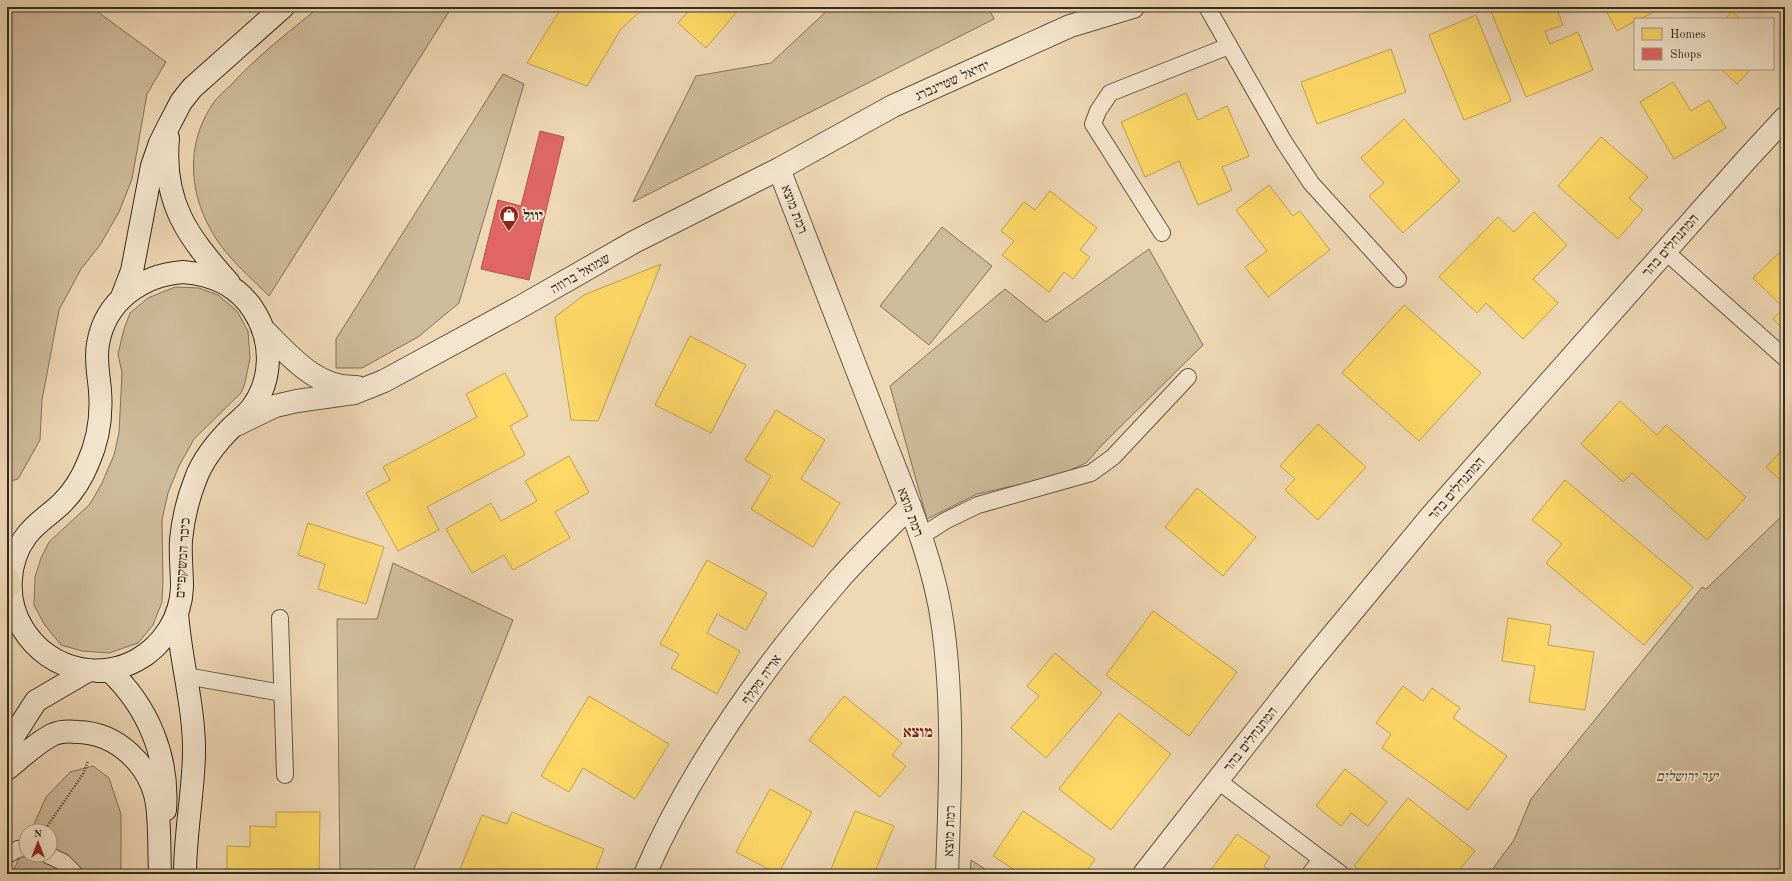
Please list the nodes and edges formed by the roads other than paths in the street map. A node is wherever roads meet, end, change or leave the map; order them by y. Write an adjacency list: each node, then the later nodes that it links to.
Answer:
1 (283, 7): 6 (street)
2 (1133, 7): 7 (street, יחיאל שטיינברג)
3 (1207, 7): 4 (lane)
4 (1229, 46): 8 (lane); 10 (lane)
5 (1785, 118): 9 (street, המתנחלים בהר)
6 (169, 125): 11 (street); 12 (street)
7 (779, 169): 16 (street, שמואל ברוזה); 18 (street, רמת מוצא)
8 (1162, 233)
9 (1665, 251): 14 (lane); 30 (street, המתנחלים בהר)
10 (1398, 279)
11 (233, 289): 12 (street, כיכר המשקפיים); 13 (street, כיכר המשקפיים)
12 (122, 297): 20 (street, כיכר המשקפיים)
13 (264, 330): 16 (street, שמואל ברוזה); 17 (street, כיכר המשקפיים)
14 (1785, 358)
15 (1188, 377): 19 (lane)
16 (384, 381): 17 (street, שמואל ברוזה)
17 (233, 426): 21 (street, כיכר המשקפיים)
18 (910, 506): 19 (street, רמת מוצא); 38 (street, אריה מקלף)
19 (920, 538): 39 (street, רמת מוצא)
20 (10, 589): 23 (street); 24 (street, כיכר המשקפיים)
21 (177, 612): 24 (street, כיכר המשקפיים); 25 (street)
22 (280, 618): 26 (lane)
23 (7, 627)
24 (93, 670): 27 (street); 36 (street)
25 (186, 676): 26 (lane); 37 (street)
26 (282, 693): 29 (lane)
27 (7, 746)
28 (7, 769): 36 (street)
29 (285, 775)
30 (1217, 780): 33 (lane); 40 (street, המתנחלים בהר)
31 (18, 849): 32 (lane)
32 (7, 855)
33 (1321, 859): 41 (lane); 42 (lane)
34 (58, 860): 35 (lane)
35 (75, 874)
36 (160, 874)
37 (185, 874)
38 (644, 874)
39 (947, 874)
40 (1144, 874)
41 (1310, 874)
42 (1341, 874)

